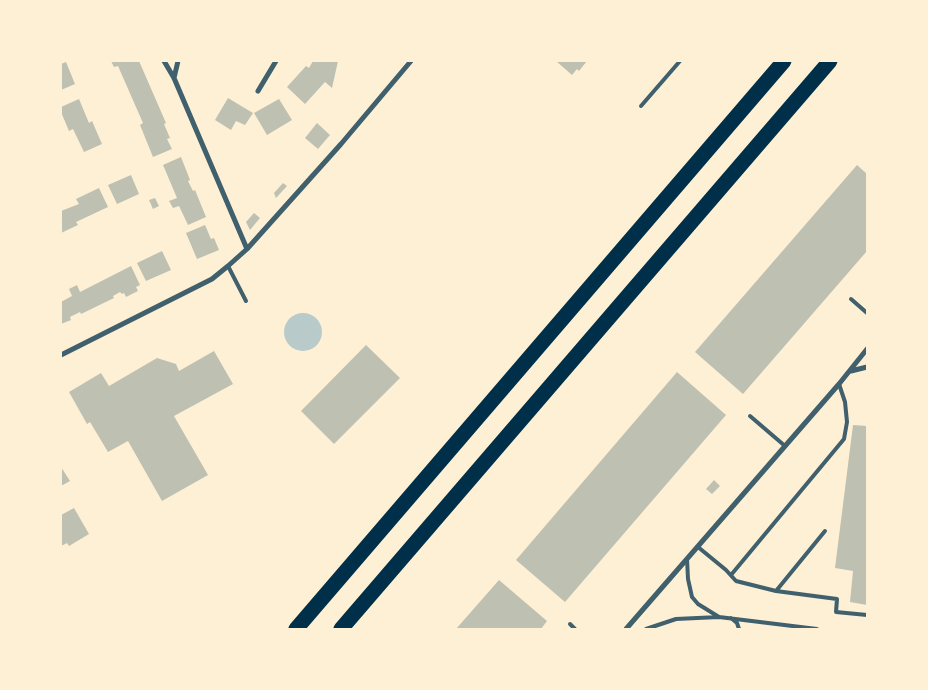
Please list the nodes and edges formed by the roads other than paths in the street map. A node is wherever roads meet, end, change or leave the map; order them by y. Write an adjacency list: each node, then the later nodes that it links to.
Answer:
1 (164, 61): 8 (street)
2 (178, 61): 8 (street)
3 (276, 61): 9 (street)
4 (411, 61): 11 (street)
5 (680, 61): 10 (lane)
6 (784, 61): 32 (highway)
7 (830, 61): 33 (highway)
8 (174, 78): 11 (street)
9 (258, 92)
10 (641, 106)
11 (247, 249): 12 (street)
12 (228, 266): 14 (lane); 17 (street)
13 (851, 299): 15 (lane)
14 (246, 301)
15 (867, 313)
16 (867, 348): 19 (street)
17 (61, 354)
18 (867, 366): 19 (street)
19 (850, 371): 20 (street)
20 (839, 384): 22 (street); 26 (lane)
21 (750, 416): 22 (lane)
22 (785, 446): 24 (street)
23 (825, 530): 27 (lane)
24 (698, 547): 25 (street); 26 (lane)
25 (687, 559): 29 (lane); 35 (street)
26 (732, 576): 27 (lane)
27 (776, 591): 28 (lane)
28 (867, 615)
29 (720, 617): 30 (lane); 36 (lane)
30 (730, 618): 37 (lane); 38 (lane)
31 (570, 624): 34 (lane)
32 (296, 629)
33 (341, 629)
34 (575, 629)
35 (626, 629)
36 (646, 629)
37 (740, 629)
38 (817, 629)

